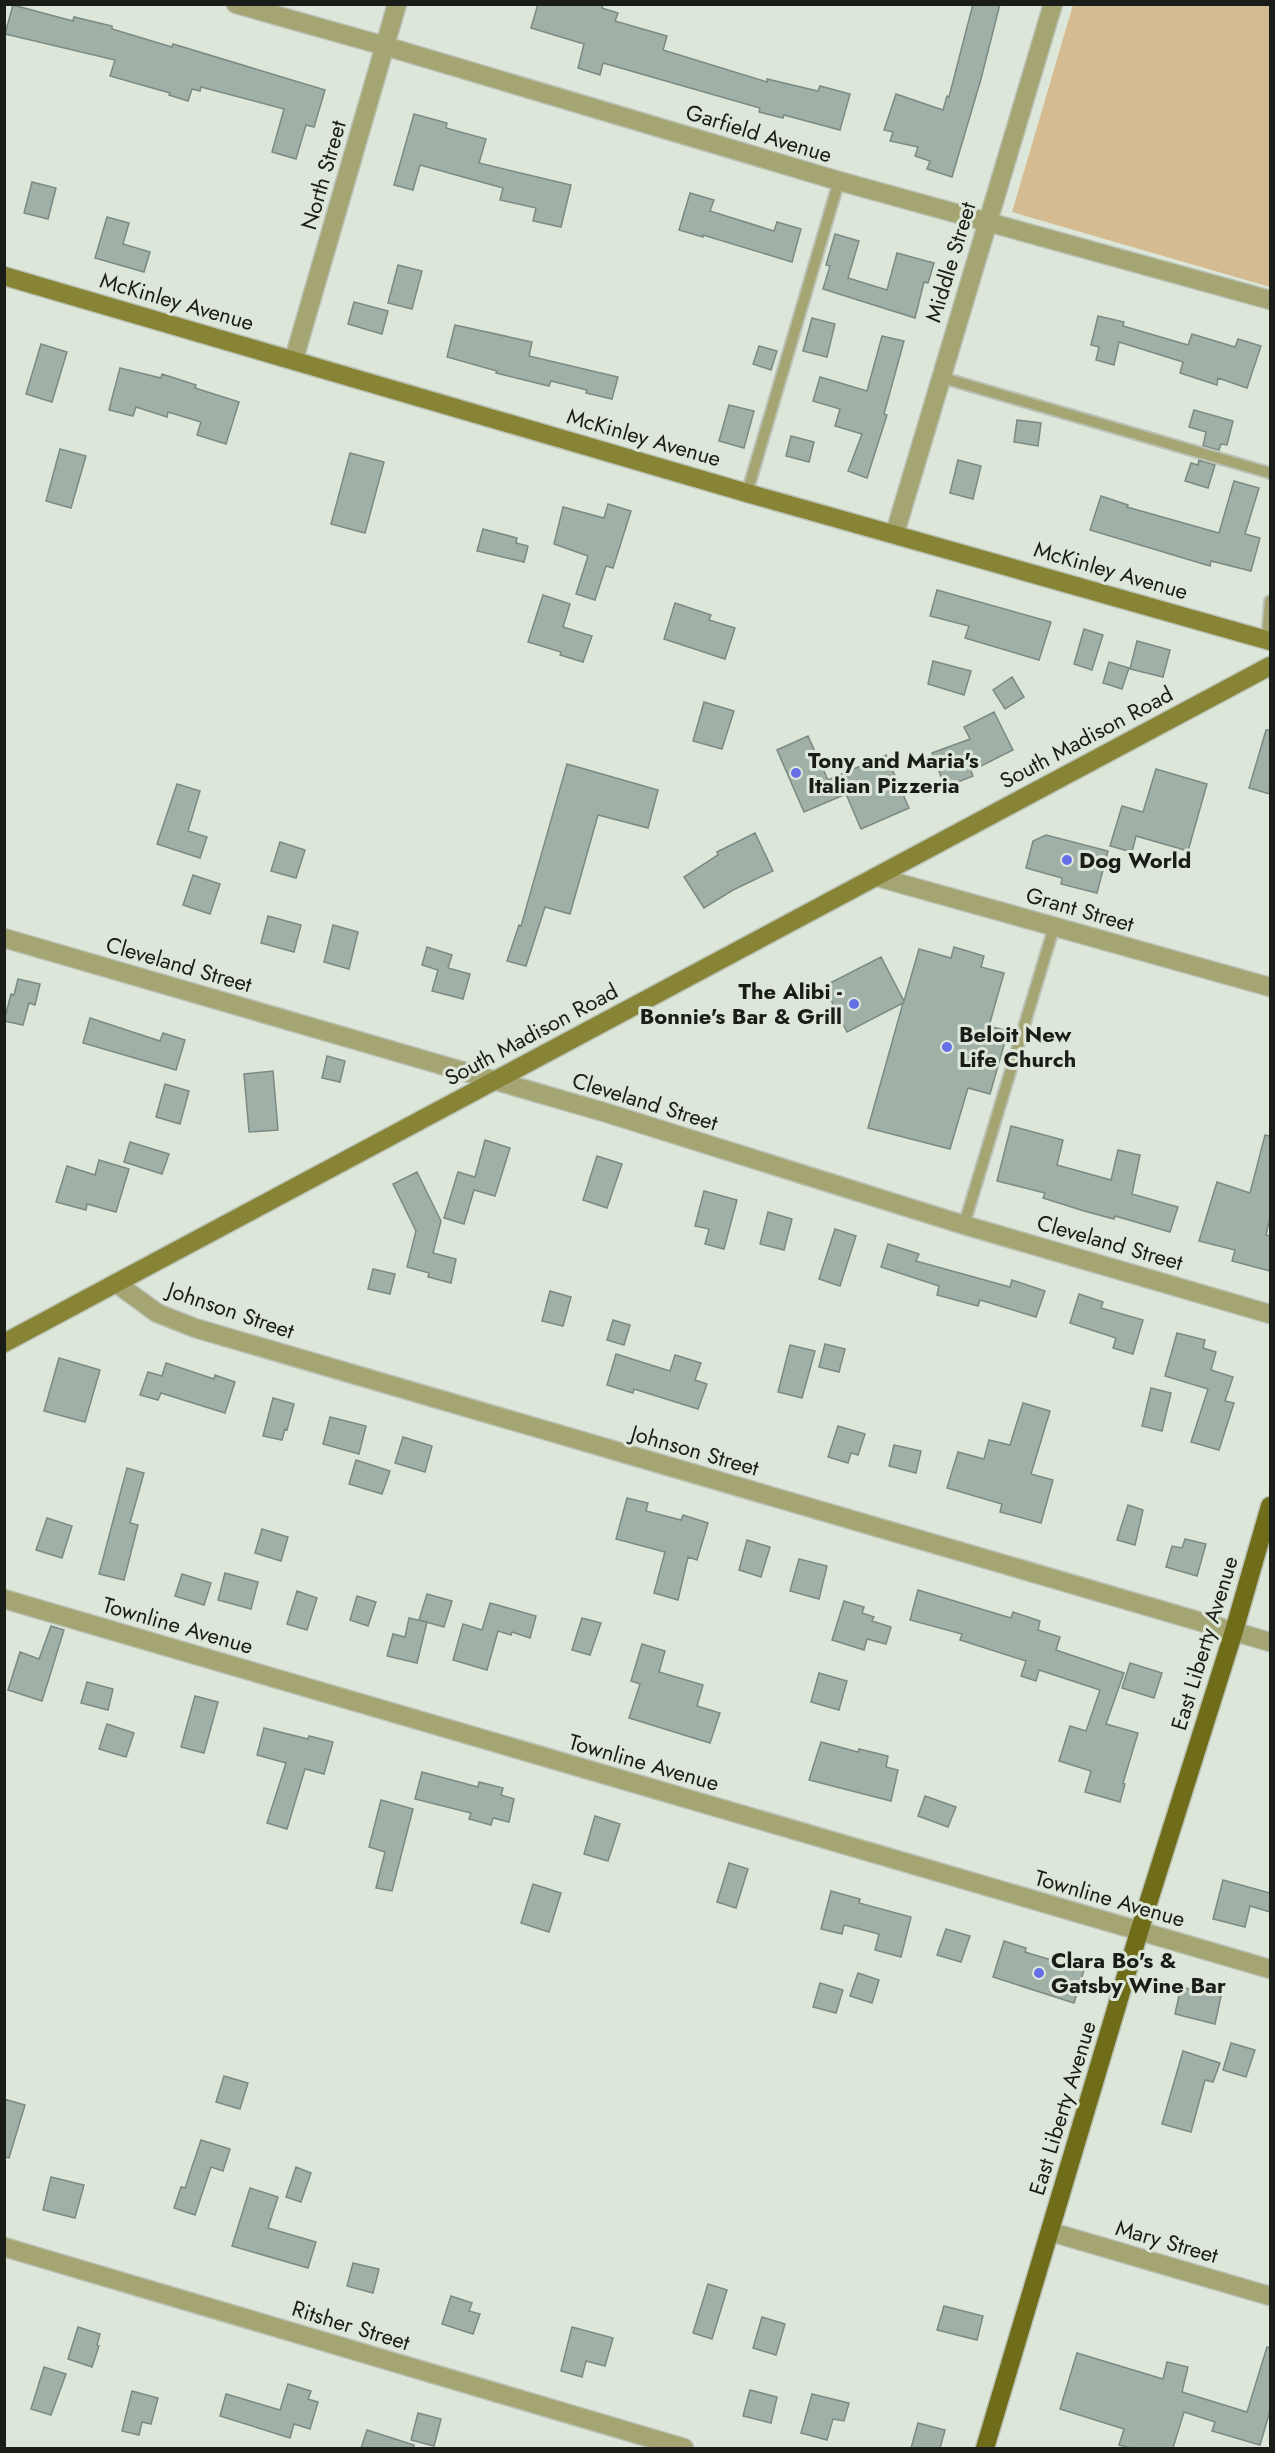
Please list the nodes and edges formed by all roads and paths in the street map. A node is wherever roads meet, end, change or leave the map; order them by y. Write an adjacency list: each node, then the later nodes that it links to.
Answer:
1 (236, 4): 4 (street, Garfield Avenue)
2 (398, 4): 4 (street, North Street)
3 (1053, 4): 6 (street, Middle Street)
4 (385, 46): 5 (street, Garfield Avenue); 9 (street, North Street)
5 (839, 181): 6 (street, Garfield Avenue); 12 (lane)
6 (988, 222): 8 (street, Garfield Avenue); 10 (street, Middle Street)
7 (4, 276): 9 (main road, McKinley Avenue)
8 (1270, 300)
9 (294, 359): 12 (main road, McKinley Avenue)
10 (940, 377): 11 (lane); 13 (street, Middle Street)
11 (1270, 473)
12 (747, 493): 13 (main road, McKinley Avenue)
13 (895, 533): 15 (main road, McKinley Avenue)
14 (1270, 601): 15 (lane)
15 (1269, 641)
16 (1270, 666): 17 (main road, South Madison Road)
17 (877, 877): 18 (street, Grant Street); 21 (main road, South Madison Road)
18 (1054, 927): 20 (street, Grant Street); 22 (lane)
19 (4, 938): 21 (street, Cleveland Street)
20 (1270, 987)
21 (494, 1081): 22 (street, Cleveland Street); 23 (main road, South Madison Road)
22 (964, 1225): 24 (street, Cleveland Street)
23 (116, 1283): 25 (main road, South Madison Road); 28 (street, Johnson Street)
24 (1270, 1314)
25 (4, 1343)
26 (1270, 1506): 28 (main road, East Liberty Avenue)
27 (4, 1599): 30 (street, Townline Avenue)
28 (1234, 1631): 29 (street, Johnson Street); 30 (main road, East Liberty Avenue)
29 (1270, 1642)
30 (1139, 1932): 31 (street, Townline Avenue); 32 (main road, East Liberty Avenue)
31 (1270, 1969)
32 (1051, 2232): 34 (street, Mary Street); 36 (main road, East Liberty Avenue)
33 (4, 2247): 35 (street, Ritsher Street)
34 (1270, 2296)
35 (684, 2448)
36 (985, 2448)

